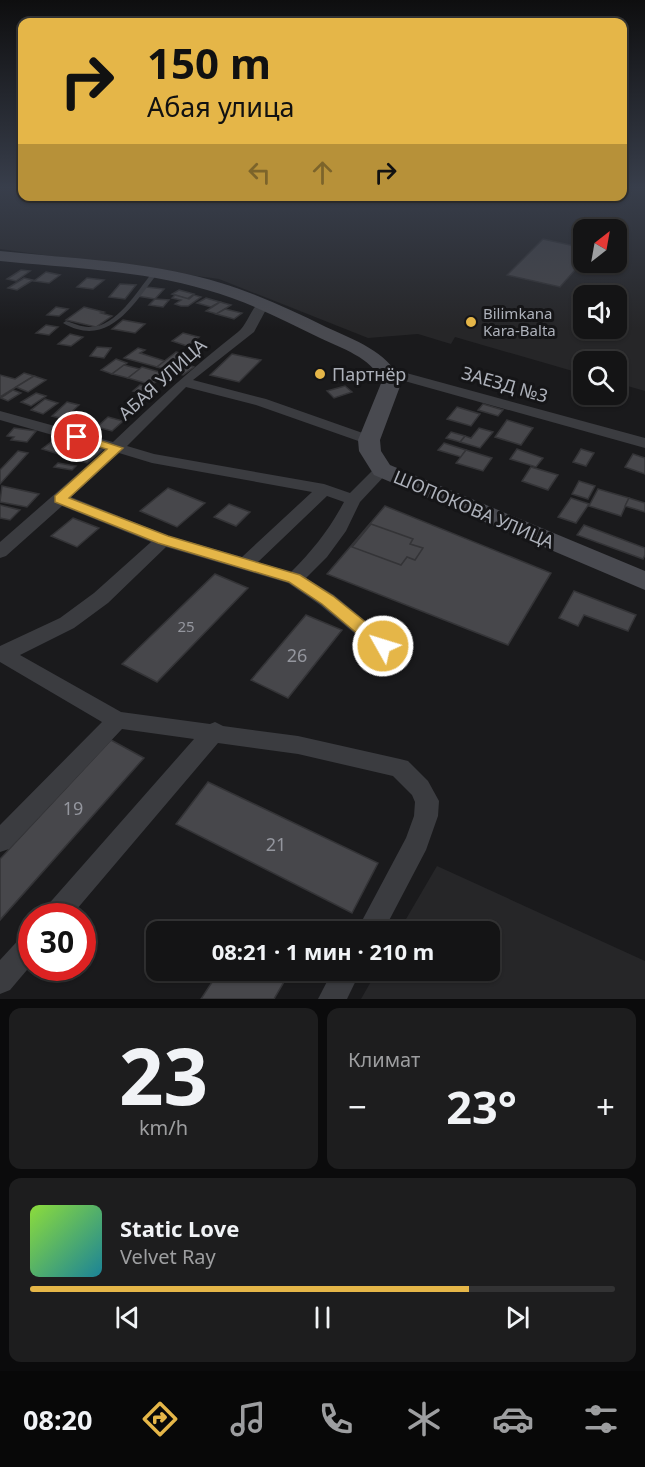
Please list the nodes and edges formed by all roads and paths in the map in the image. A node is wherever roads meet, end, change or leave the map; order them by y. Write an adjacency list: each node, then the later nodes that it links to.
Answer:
1 (0, 256): 2 (street)
2 (154, 274): 3 (street); 4 (lane)
3 (263, 304): 5 (street); 6 (street, АБАЯ УЛИЦА)
4 (66, 323)
5 (388, 372): 8 (street); 9 (street, ЗАЕЗД №3)
6 (183, 382): 8 (street); 10 (street, АБАЯ УЛИЦА)
7 (0, 416): 10 (street)
8 (369, 440): 11 (street, ШОПОКОВА УЛИЦА)
9 (645, 443)
10 (116, 448): 12 (street); 13 (street, АБАЯ УЛИЦА)
11 (382, 470): 14 (street); 20 (street, ШОПОКОВА УЛИЦА)
12 (324, 489): 14 (street); 18 (street)
13 (60, 499): 15 (street, АБАЯ УЛИЦА); 16 (street)
14 (352, 500): 19 (street)
15 (7, 537): 17 (street, АБАЯ УЛИЦА)
16 (163, 540): 18 (street); 22 (street)
17 (0, 552)
18 (245, 565): 19 (street)
19 (294, 579): 21 (street)
20 (645, 581)
21 (383, 646)
22 (1, 654): 23 (street)
23 (117, 720): 24 (street); 25 (street)
24 (215, 731): 26 (street); 27 (street)
25 (0, 841)
26 (66, 903)
27 (375, 921)
28 (18, 960): 29 (street)
29 (0, 980)
30 (342, 981): 31 (street)
31 (332, 999)

